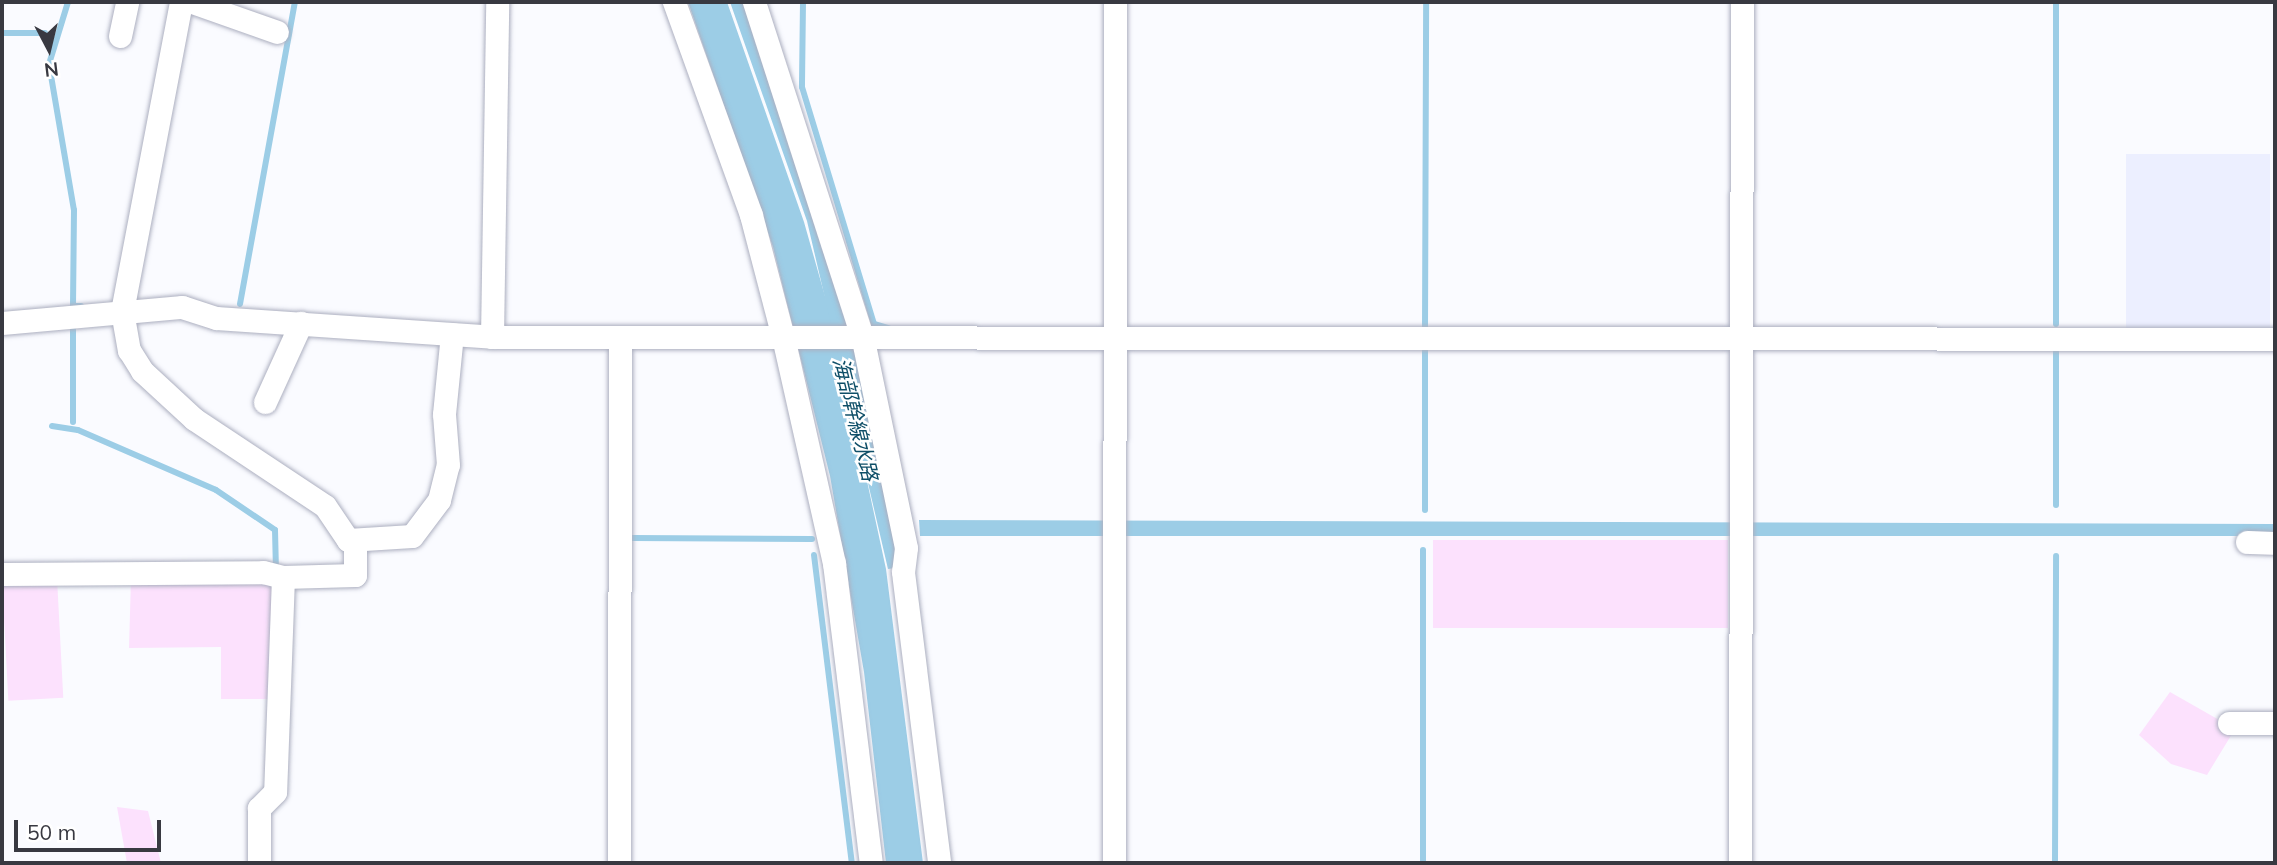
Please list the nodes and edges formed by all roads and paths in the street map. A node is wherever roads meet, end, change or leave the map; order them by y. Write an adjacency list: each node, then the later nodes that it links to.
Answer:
1 (127, 2): 10 (street)
2 (181, 2): 11 (street)
3 (192, 2): 9 (street)
4 (497, 2): 15 (street)
5 (674, 2): 16 (street)
6 (754, 2): 20 (street)
7 (1115, 2): 18 (street)
8 (1742, 2): 21 (street)
9 (277, 32)
10 (120, 36)
11 (122, 311): 12 (street); 13 (street); 23 (street)
12 (2, 323)
13 (301, 323): 14 (street); 22 (street)
14 (452, 334): 15 (street); 23 (street)
15 (492, 337): 17 (street)
16 (783, 337): 17 (street); 20 (street); 32 (street)
17 (620, 338): 31 (street)
18 (1115, 338): 20 (street); 21 (street); 34 (street)
19 (2275, 339): 21 (street)
20 (861, 340): 33 (street)
21 (1742, 340): 35 (street)
22 (265, 402)
23 (355, 542): 27 (street)
24 (2247, 542): 25 (street)
25 (2275, 543)
26 (2, 575): 27 (street)
27 (283, 577): 30 (street)
28 (2229, 723): 29 (street)
29 (2275, 723)
30 (259, 863)
31 (619, 863)
32 (871, 863)
33 (939, 863)
34 (1114, 863)
35 (1740, 863)

